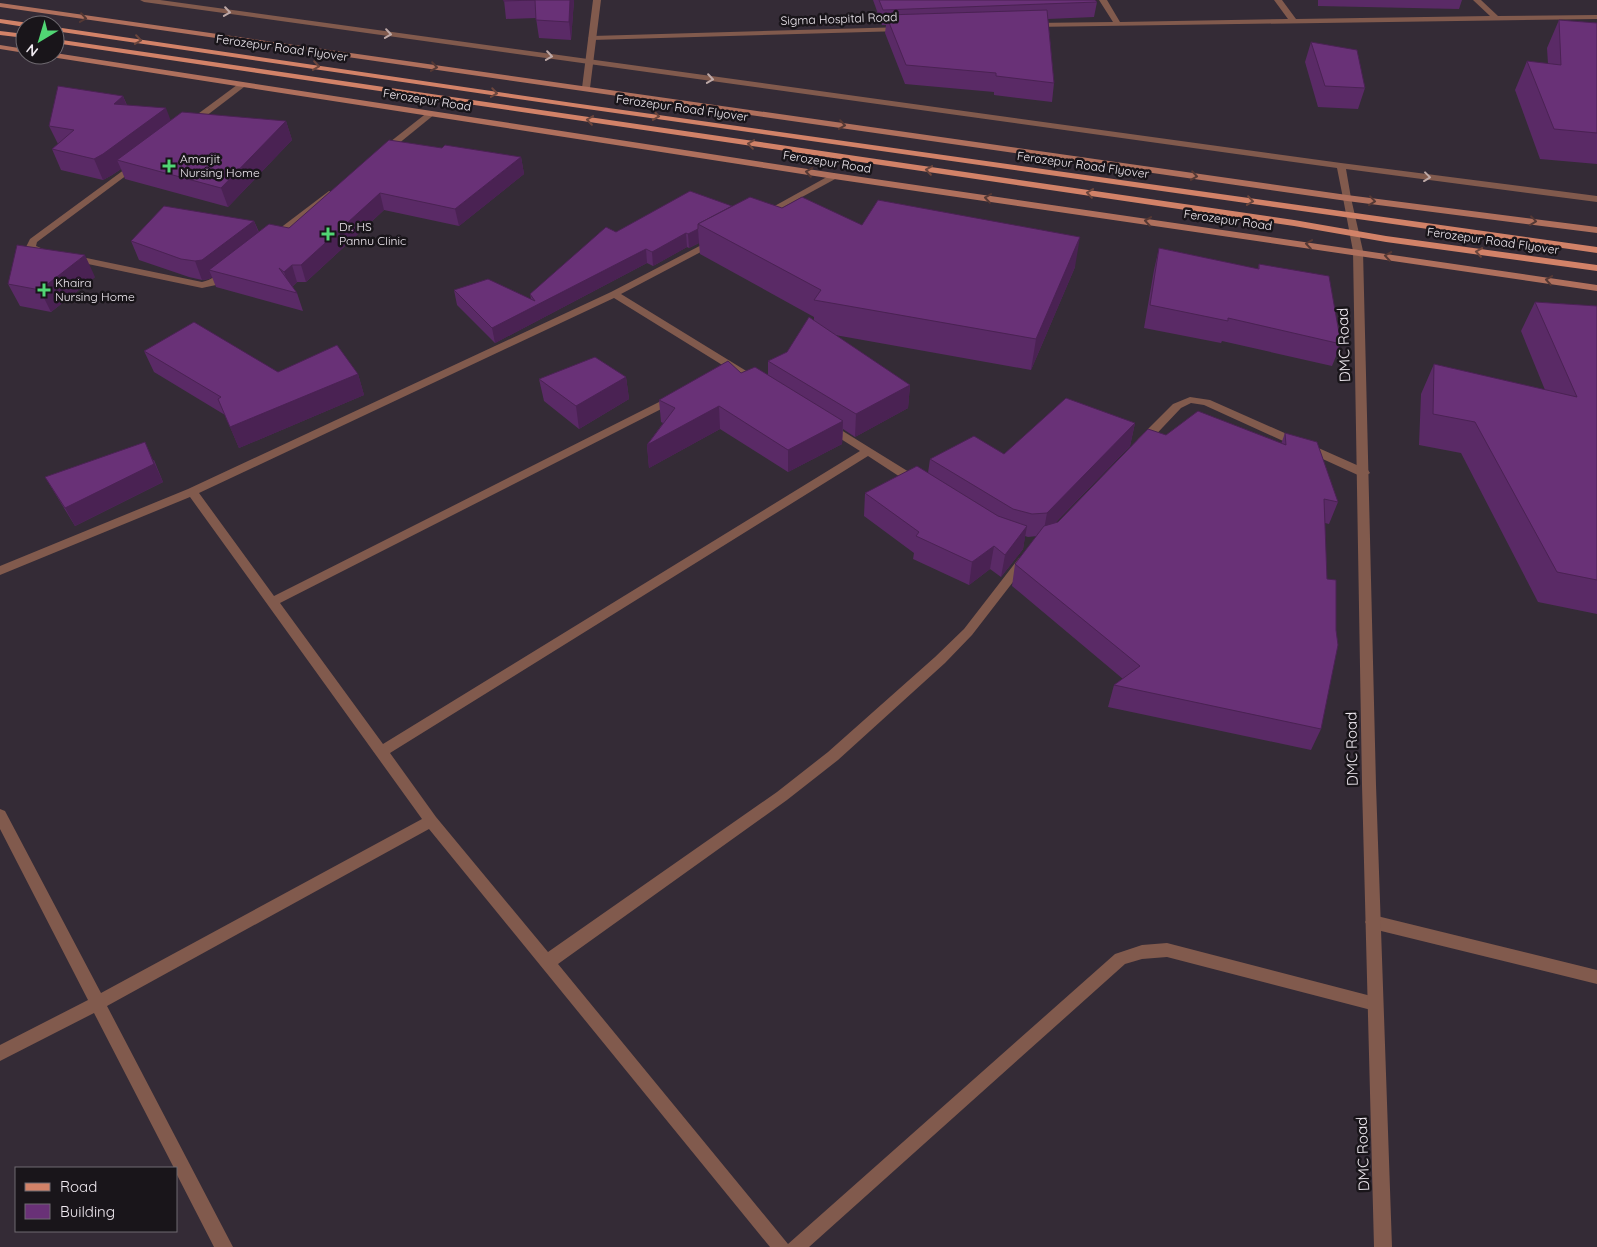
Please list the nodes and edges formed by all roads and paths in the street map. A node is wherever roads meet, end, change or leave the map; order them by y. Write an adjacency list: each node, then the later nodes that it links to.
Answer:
1 (144, 0): 23 (street, one-way to 23)
2 (597, 0): 18 (street)
3 (1103, 0): 10 (street)
4 (1278, 0): 11 (street)
5 (1477, 0): 8 (street)
6 (0, 6): 25 (main road, one-way to 25)
7 (1597, 17): 8 (street)
8 (1497, 19): 11 (street)
9 (0, 21): 12 (main road)
10 (1117, 22): 11 (street); 13 (street)
11 (1294, 22)
12 (15, 23)
13 (1028, 25)
14 (909, 28): 18 (street, Sigma Hospital Road)
15 (65, 30): 41 (main road, Ferozepur Road Flyover, one-way to 41)
16 (0, 33): 17 (main road)
17 (15, 35)
18 (592, 38): 23 (street)
19 (65, 41): 36 (main road, Ferozepur Road Flyover, one-way to 19)
20 (0, 47): 21 (main road)
21 (15, 49)
22 (65, 57): 24 (main road, Ferozepur Road)
23 (589, 62): 25 (street); 30 (street, one-way to 30)
24 (244, 84): 26 (main road, Ferozepur Road); 27 (street)
25 (586, 88): 33 (main road, one-way to 33)
26 (431, 114): 28 (street); 31 (main road, Ferozepur Road, one-way to 26)
27 (181, 131)
28 (377, 156)
29 (142, 160): 43 (street)
30 (1341, 166): 33 (street, DMC Road); 34 (street, one-way to 34)
31 (834, 176): 35 (street); 42 (main road, Ferozepur Road, one-way to 31)
32 (338, 186): 40 (street)
33 (1347, 198): 37 (main road, one-way to 37); 42 (street, DMC Road)
34 (1597, 199)
35 (750, 222)
36 (1294, 223): 39 (main road, Ferozepur Road)
37 (1597, 230)
38 (724, 236): 48 (street)
39 (1386, 239): 46 (main road, Ferozepur Road Flyover, one-way to 39)
40 (269, 241)
41 (1597, 250)
42 (1358, 251): 47 (main road, Ferozepur Road, one-way to 42); 54 (street, DMC Road)
43 (56, 255)
44 (65, 257): 45 (street)
45 (238, 265)
46 (1597, 268)
47 (1597, 288)
48 (614, 294): 49 (street); 56 (street)
49 (768, 389)
50 (682, 395): 59 (street)
51 (818, 420): 53 (street)
52 (1136, 448): 54 (street)
53 (868, 451): 55 (street); 60 (street)
54 (1364, 473): 63 (street, DMC Road)
55 (925, 487)
56 (192, 492): 58 (street); 59 (street)
57 (1029, 553): 64 (street)
58 (0, 571)
59 (272, 602): 60 (street)
60 (381, 752): 62 (street)
61 (0, 815): 66 (street)
62 (431, 821): 64 (street); 66 (street)
63 (1373, 922): 65 (street); 67 (street, DMC Road)
64 (546, 963): 70 (street)
65 (1597, 977)
66 (98, 1003): 68 (street); 69 (street)
67 (1376, 1004): 71 (street); 72 (street, DMC Road)
68 (0, 1053)
69 (224, 1247)
70 (780, 1247)
71 (796, 1247)
72 (1383, 1247)

